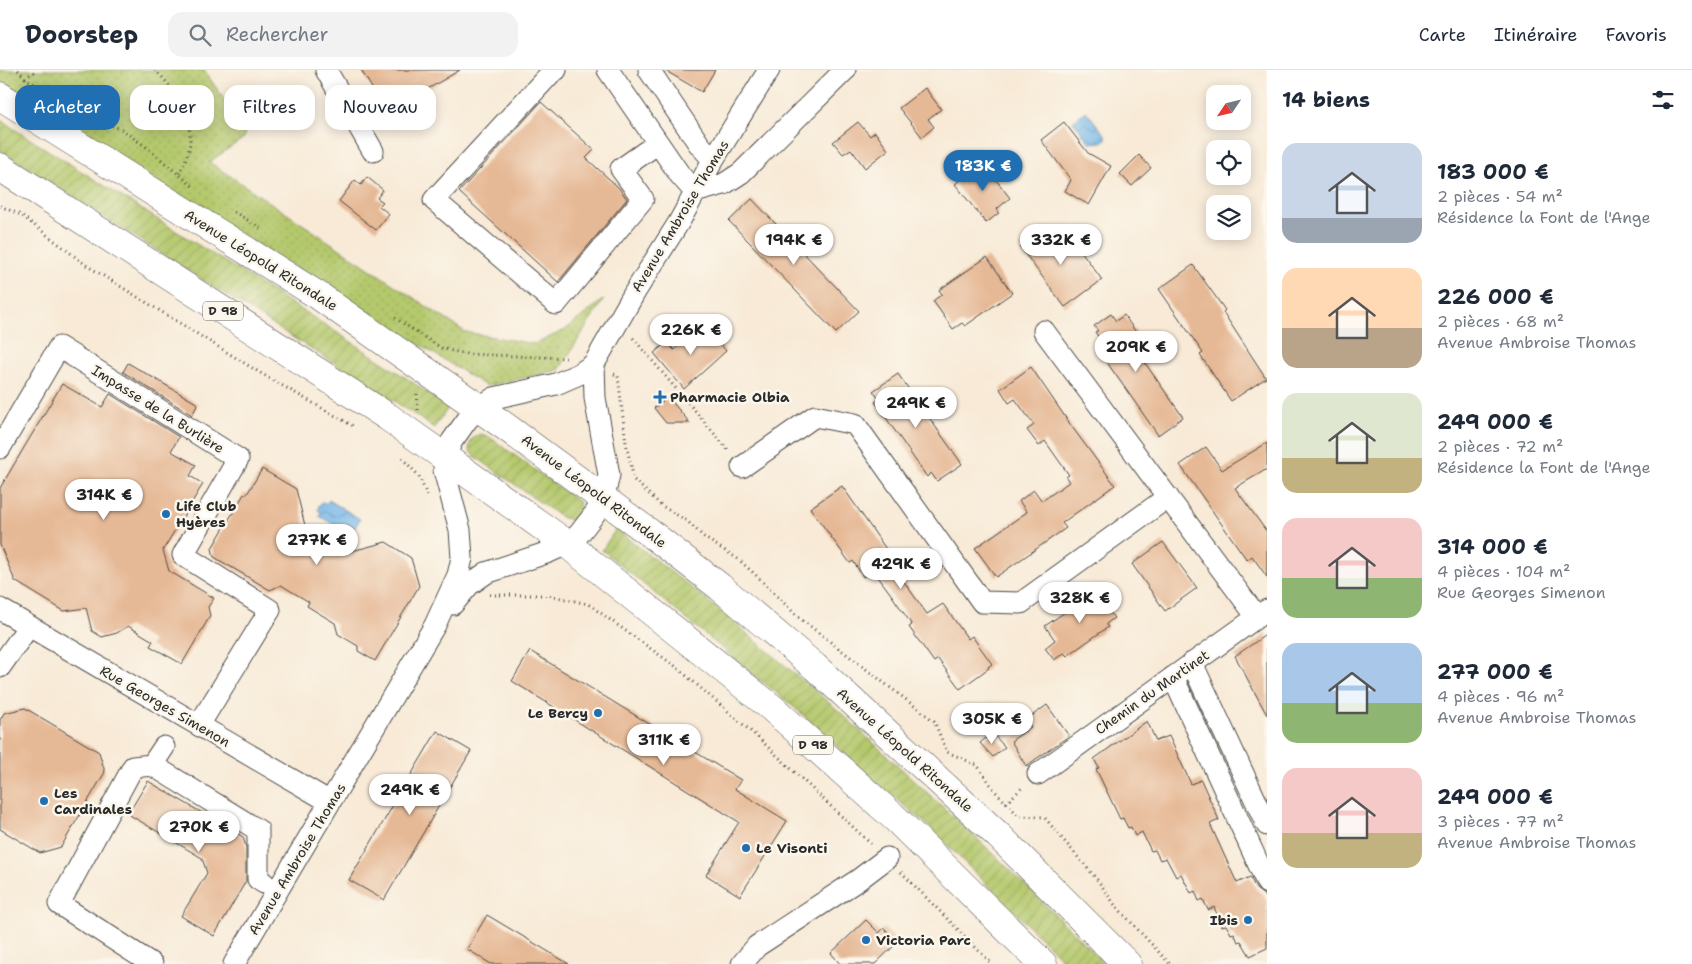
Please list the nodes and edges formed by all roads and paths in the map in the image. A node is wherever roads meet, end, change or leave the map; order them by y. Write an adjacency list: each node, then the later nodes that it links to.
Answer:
1 (18, 70): 10 (path)
2 (37, 70): 10 (path)
3 (155, 70): 16 (path)
4 (326, 70): 13 (street)
5 (556, 70): 12 (street)
6 (608, 70): 12 (street)
7 (649, 70): 14 (street)
8 (769, 70): 14 (street, Avenue Ambroise Thomas)
9 (845, 70): 18 (street)
10 (25, 78): 16 (path)
11 (0, 96): 28 (highway, Avenue Léopold Ritondale)
12 (658, 143): 18 (street)
13 (373, 151)
14 (713, 160): 18 (street, Avenue Ambroise Thomas)
15 (0, 167): 32 (highway, D 98)
16 (179, 174): 17 (path)
17 (198, 191)
18 (695, 192): 23 (street, Avenue Ambroise Thomas)
19 (0, 206): 31 (path)
20 (228, 209): 21 (path)
21 (266, 233)
22 (390, 315): 25 (path)
23 (619, 321): 27 (street, Avenue Ambroise Thomas); 35 (path)
24 (1044, 331): 37 (street)
25 (442, 349): 26 (path); 28 (path)
26 (560, 356)
27 (594, 364): 30 (street, Avenue Ambroise Thomas); 36 (street, Avenue Ambroise Thomas)
28 (427, 370): 30 (highway, Avenue Léopold Ritondale); 32 (path)
29 (618, 376): 63 (path)
30 (479, 407): 34 (street, Avenue Ambroise Thomas); 36 (highway, Avenue Léopold Ritondale)
31 (357, 428)
32 (405, 428): 34 (highway, D 98); 38 (path)
33 (0, 448): 48 (street, Impasse de la Burlière)
34 (445, 456): 39 (highway, D 98); 43 (street, Avenue Ambroise Thomas)
35 (742, 467): 37 (street)
36 (604, 497): 39 (street, Avenue Ambroise Thomas); 62 (highway, Avenue Léopold Ritondale)
37 (1168, 497): 42 (street)
38 (430, 501)
39 (567, 544): 43 (street, Avenue Ambroise Thomas); 61 (highway, D 98)
40 (484, 595): 54 (path)
41 (0, 609): 44 (street, Rue Georges Simenon)
42 (1262, 614): 45 (street, Chemin du Martinet)
43 (435, 625): 52 (street, Avenue Ambroise Thomas)
44 (29, 626): 46 (street); 48 (street, Rue Georges Simenon)
45 (1192, 663): 47 (street, Chemin du Martinet); 53 (street)
46 (0, 667)
47 (1173, 677): 51 (street, Chemin du Martinet); 56 (street)
48 (199, 725): 52 (street, Rue Georges Simenon)
49 (170, 735): 50 (street)
50 (152, 766): 55 (street); 57 (street)
51 (1038, 774)
52 (330, 802): 58 (street, Avenue Ambroise Thomas)
53 (1267, 825)
54 (887, 858): 59 (street); 60 (path)
55 (264, 883)
56 (1267, 883)
57 (152, 964)
58 (234, 964)
59 (742, 964)
60 (992, 964)
61 (1043, 964)
62 (1127, 964)
63 (1170, 964)

